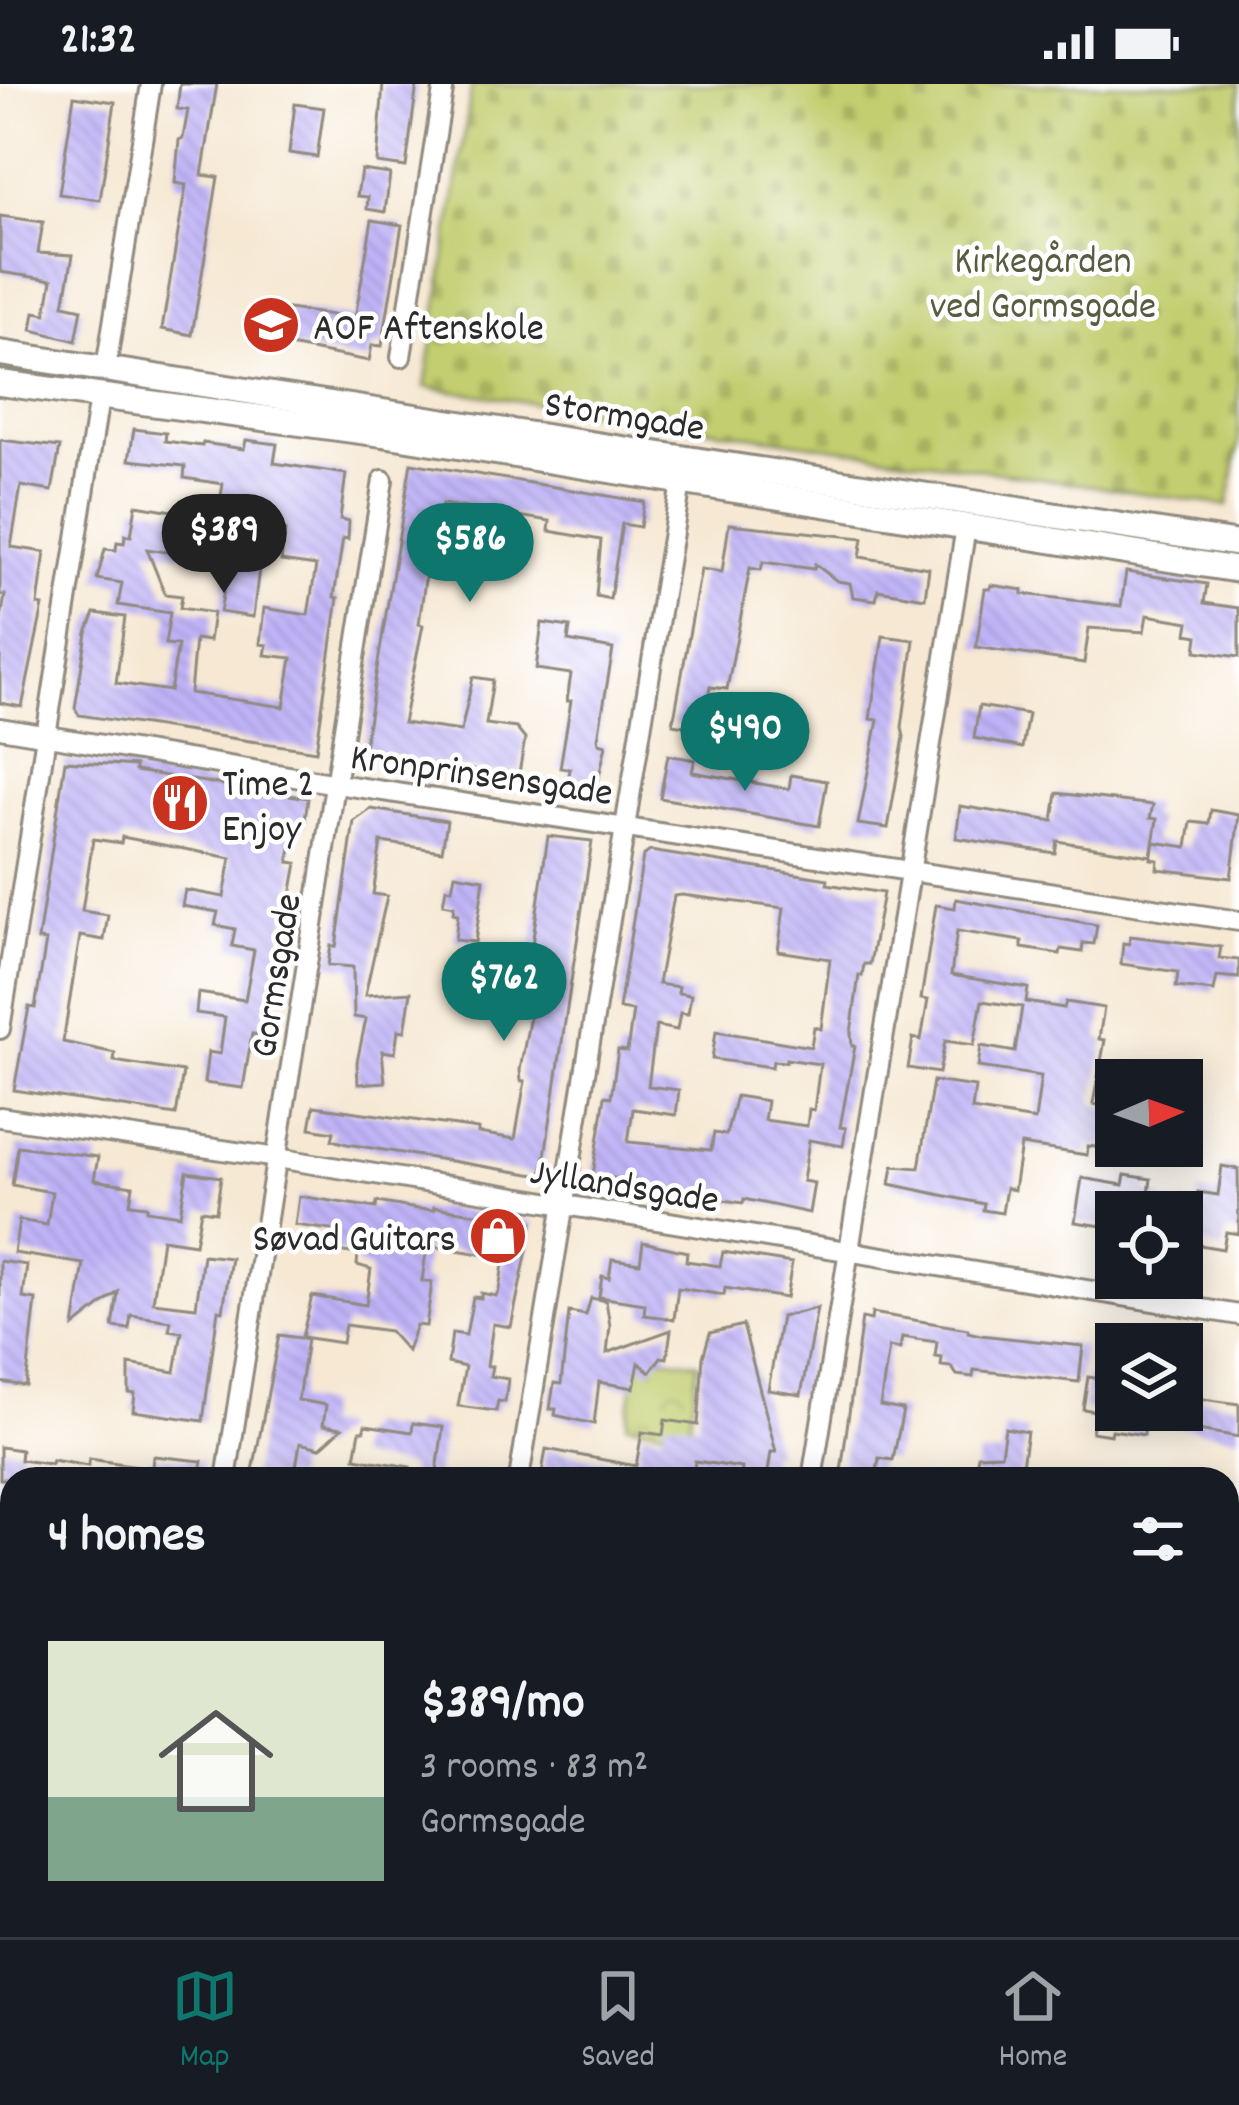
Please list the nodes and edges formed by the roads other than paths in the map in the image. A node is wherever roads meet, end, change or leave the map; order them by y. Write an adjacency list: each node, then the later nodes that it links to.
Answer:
1 (152, 84): 5 (street)
2 (444, 84): 4 (street)
3 (0, 353): 5 (street, Stormgade)
4 (401, 357)
5 (106, 368): 11 (street, Stormgade)
6 (0, 382): 7 (street, Stormgade)
7 (100, 398): 9 (street, Stormgade); 16 (street)
8 (383, 480): 17 (street, Gormsgade)
9 (681, 483): 10 (street, Stormgade); 18 (street)
10 (966, 527): 12 (street, Stormgade); 19 (street)
11 (1239, 544)
12 (1155, 557): 13 (street); 14 (street, Stormgade)
13 (1239, 560)
14 (1239, 570)
15 (0, 728): 16 (street, Kronprinsensgade)
16 (48, 735): 17 (street, Kronprinsensgade); 21 (street)
17 (337, 784): 18 (street, Kronprinsensgade); 23 (street, Gormsgade)
18 (625, 826): 19 (street, Kronprinsensgade); 24 (street)
19 (911, 869): 20 (street, Kronprinsensgade); 25 (street)
20 (1239, 921)
21 (0, 1029)
22 (0, 1117): 23 (street, Jyllandsgade)
23 (277, 1158): 24 (street, Jyllandsgade); 27 (street, Gormsgade)
24 (563, 1206): 25 (street, Jyllandsgade); 28 (street)
25 (849, 1253): 26 (street, Jyllandsgade); 29 (street)
26 (1239, 1316)
27 (228, 1467)
28 (521, 1467)
29 (814, 1467)

